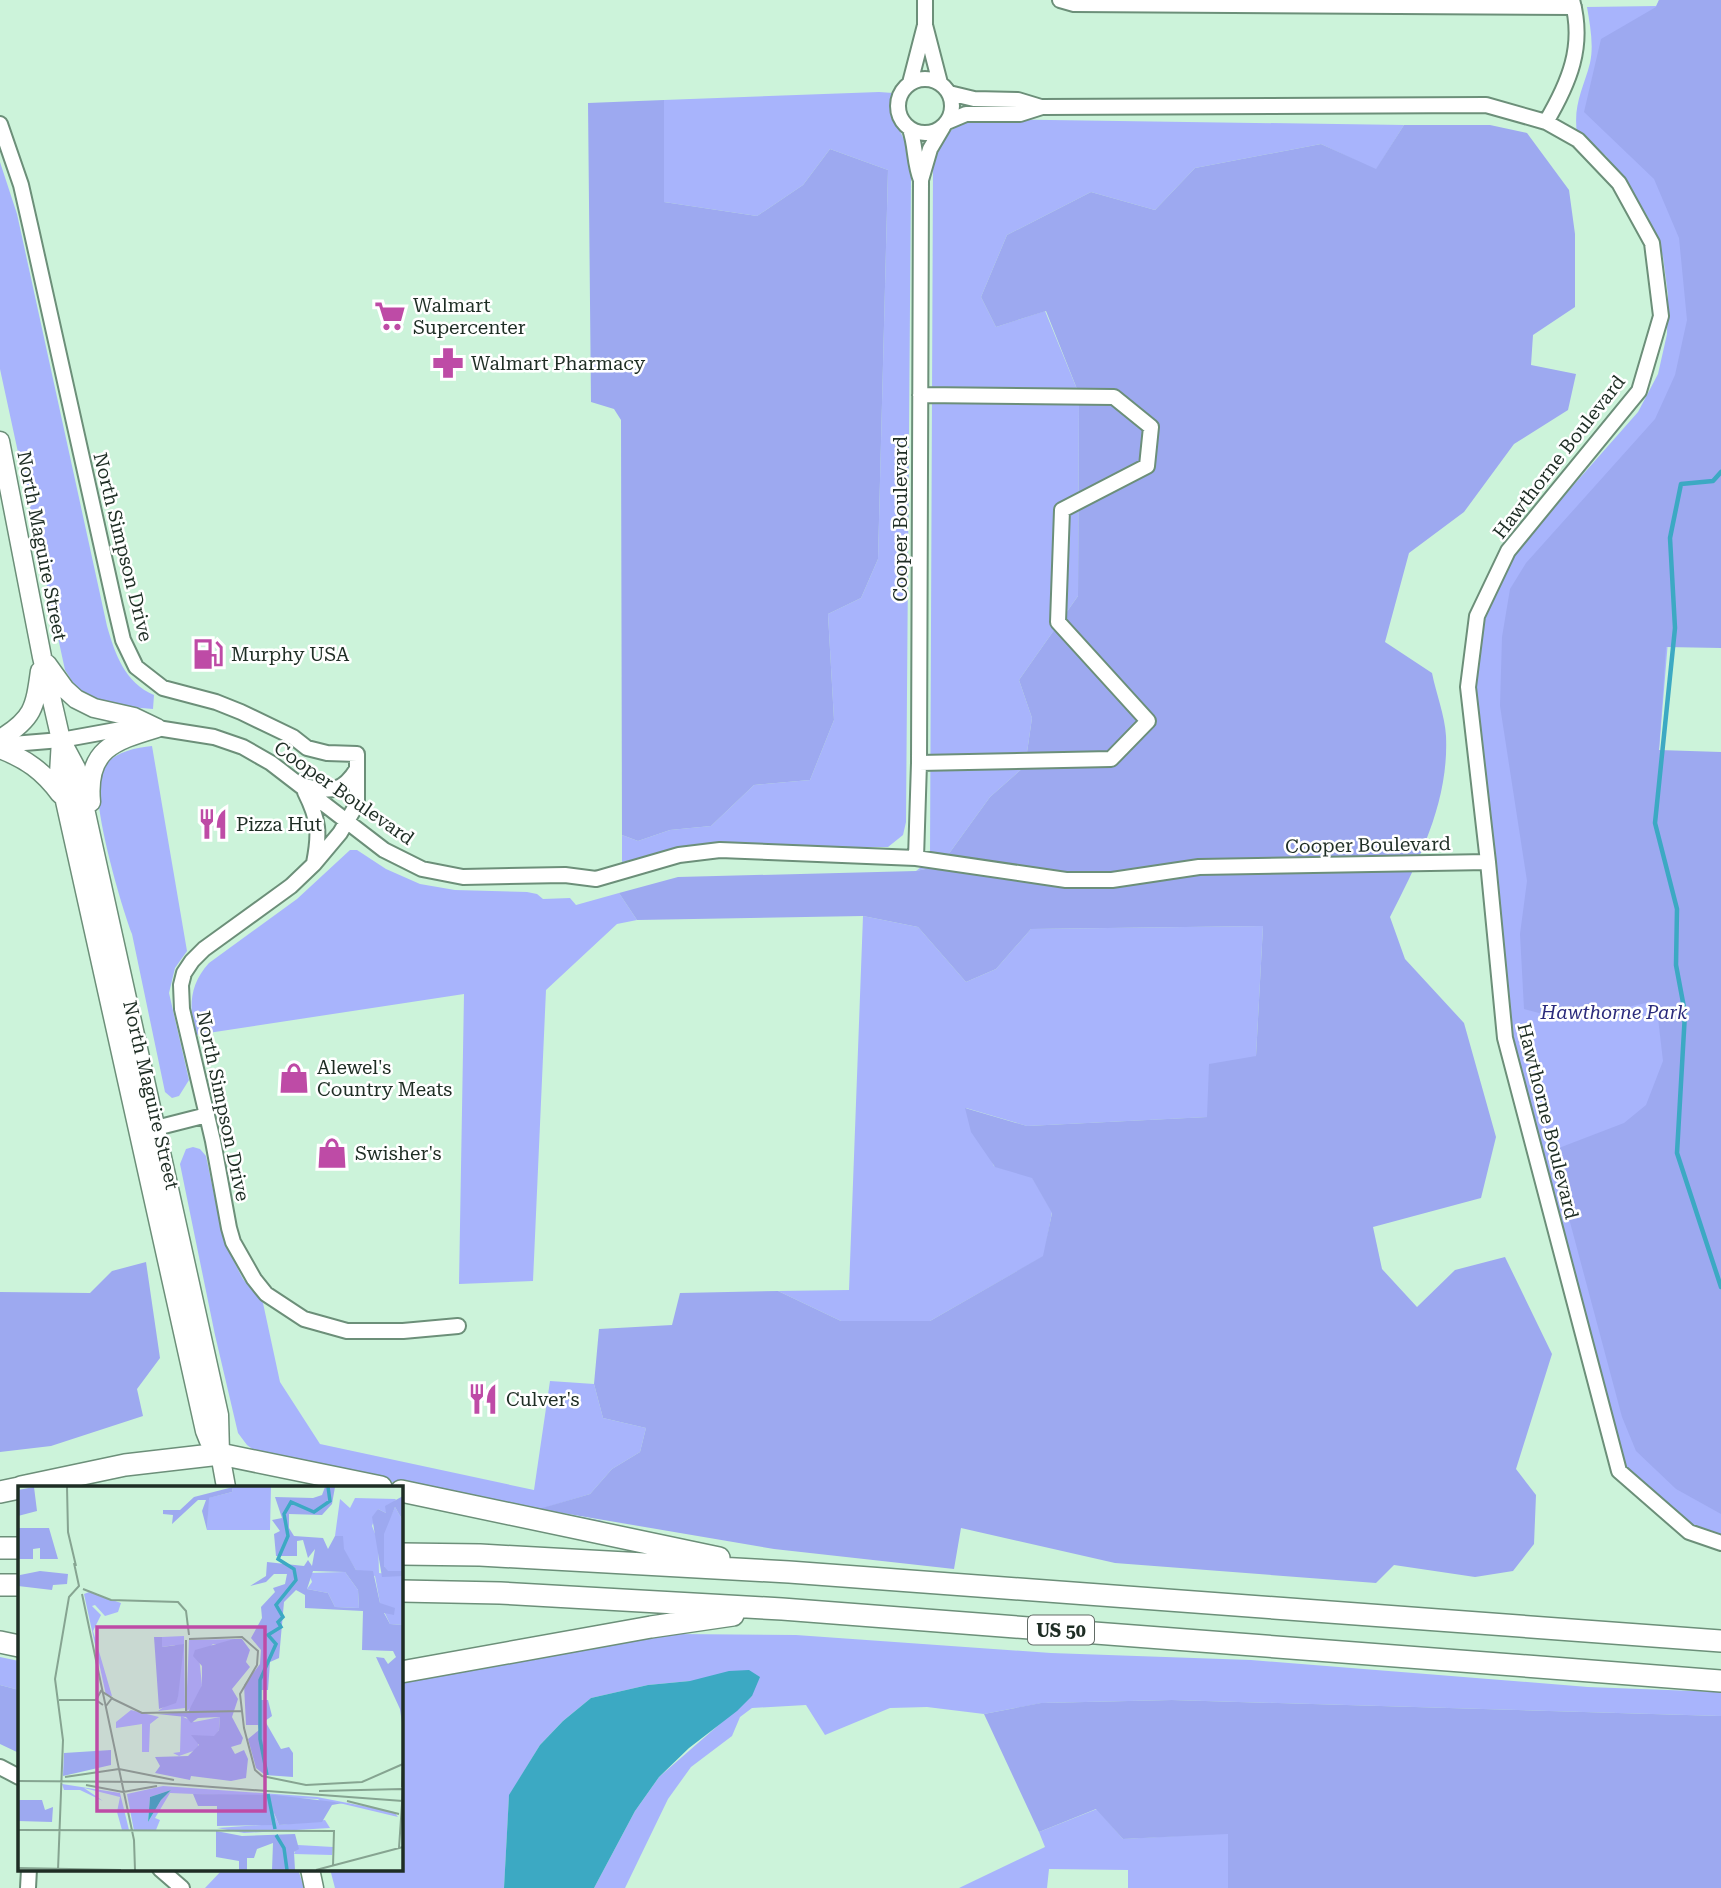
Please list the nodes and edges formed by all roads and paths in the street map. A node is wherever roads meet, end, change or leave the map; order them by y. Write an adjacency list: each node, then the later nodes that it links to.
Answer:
1 (925, 0): 4 (street)
2 (1060, 0): 3 (street)
3 (1573, 3): 8 (street)
4 (925, 25): 5 (street); 6 (street)
5 (910, 83): 6 (street); 11 (street)
6 (945, 88): 7 (street, Hawthorne Boulevard); 10 (street)
7 (1042, 107): 8 (street, Hawthorne Boulevard); 10 (street, Hawthorne Boulevard)
8 (1546, 122): 27 (street, Hawthorne Boulevard)
9 (0, 124): 21 (street, North Simpson Drive)
10 (946, 124): 11 (street); 12 (street, Cooper Boulevard)
11 (910, 128): 12 (street, Cooper Boulevard)
12 (921, 180): 13 (street, Cooper Boulevard)
13 (920, 395): 20 (street, Cooper Boulevard); 20 (street)
14 (0, 441): 15 (main road, North Maguire Street)
15 (42, 657): 16 (main road); 17 (main road); 18 (main road, North Maguire Street)
16 (158, 728): 18 (street, Cooper Boulevard); 22 (street, Cooper Boulevard); 25 (main road)
17 (0, 739)
18 (61, 740): 19 (street, Cooper Boulevard); 23 (main road, North Maguire Street); 25 (main road, North Maguire Street)
19 (0, 747): 23 (main road)
20 (919, 764): 26 (street, Cooper Boulevard)
21 (357, 769): 22 (street); 24 (street, North Simpson Drive)
22 (301, 785): 24 (street, Cooper Boulevard); 28 (street)
23 (64, 799): 32 (main road, North Maguire Street)
24 (348, 822): 26 (street, Cooper Boulevard); 28 (street, North Simpson Drive)
25 (91, 837): 30 (main road, North Maguire Street)
26 (916, 858): 27 (street, Cooper Boulevard)
27 (1488, 862): 39 (street, Hawthorne Boulevard)
28 (314, 864): 29 (street, North Simpson Drive)
29 (207, 1115): 30 (street); 31 (street, North Simpson Drive)
30 (156, 1128): 32 (main road, North Maguire Street)
31 (458, 1326)
32 (220, 1454): 33 (highway); 34 (main road, North Maguire Street); 35 (highway)
33 (29, 1486)
34 (226, 1486)
35 (376, 1486)
36 (18, 1488): 38 (highway)
37 (402, 1491): 43 (highway)
38 (0, 1492)
39 (1721, 1543)
40 (0, 1548): 41 (highway)
41 (18, 1548)
42 (402, 1554): 43 (highway, US 50)
43 (789, 1572): 48 (highway, US 50)
44 (0, 1585): 45 (highway)
45 (18, 1585)
46 (402, 1591): 47 (highway, US 50)
47 (782, 1609): 51 (highway); 52 (highway, US 50)
48 (1721, 1641)
49 (0, 1642): 50 (highway)
50 (18, 1646)
51 (402, 1672)
52 (1721, 1681)
53 (0, 1767): 54 (street)
54 (18, 1776)
55 (29, 1870): 58 (street)
56 (161, 1870): 59 (street)
57 (310, 1870): 60 (main road)
58 (28, 1888)
59 (181, 1888)
60 (314, 1888)

